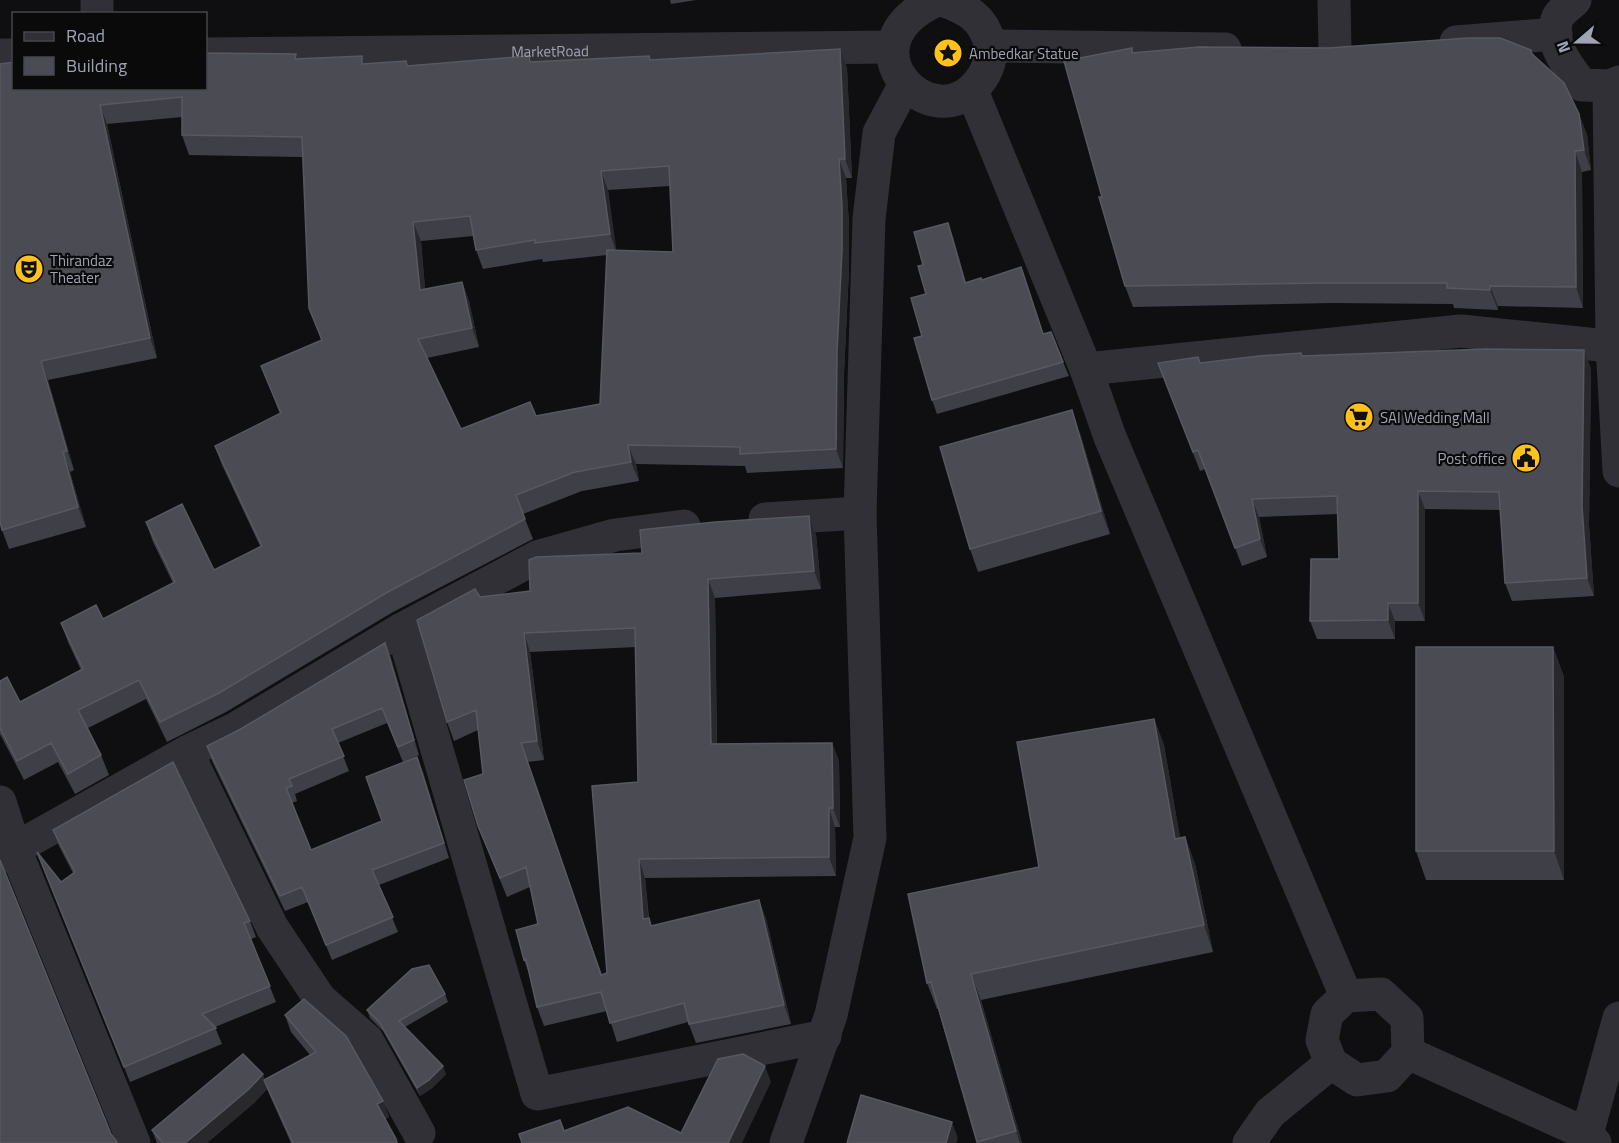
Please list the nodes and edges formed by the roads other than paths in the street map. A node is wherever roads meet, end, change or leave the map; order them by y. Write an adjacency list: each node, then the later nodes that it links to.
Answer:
1 (938, 0): 8 (street)
2 (942, 0): 7 (street)
3 (1334, 0): 9 (street)
4 (1575, 0): 5 (street)
5 (1556, 34): 6 (street); 13 (street)
6 (1428, 44)
7 (991, 46): 10 (street); 14 (street)
8 (893, 47): 11 (street, MarketRoad); 12 (street)
9 (1370, 48)
10 (1252, 50)
11 (207, 54)
12 (905, 84): 14 (street); 19 (street)
13 (1614, 84): 15 (street)
14 (972, 91): 17 (street)
15 (1615, 192): 16 (street)
16 (1615, 346): 17 (street); 18 (street)
17 (1086, 369): 24 (street)
18 (1619, 471)
19 (860, 513): 20 (street); 26 (street)
20 (402, 629): 21 (street); 26 (street)
21 (187, 752): 23 (street); 29 (street)
22 (0, 802): 23 (street)
23 (8, 853): 31 (street)
24 (1346, 996): 27 (street); 28 (street)
25 (1619, 1018): 30 (street)
26 (825, 1036): 32 (street)
27 (1408, 1053): 28 (street); 30 (street)
28 (1331, 1063): 33 (street)
29 (419, 1133)
30 (1591, 1139)
31 (134, 1143)
32 (786, 1143)
33 (1250, 1143)

